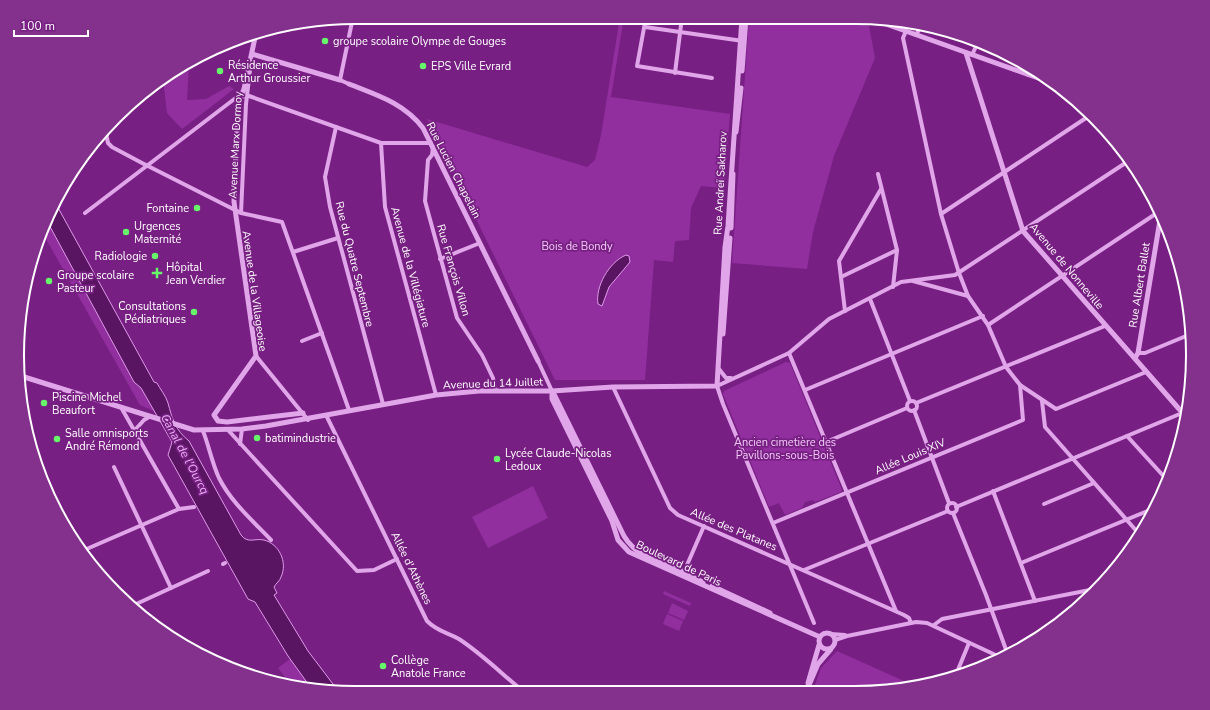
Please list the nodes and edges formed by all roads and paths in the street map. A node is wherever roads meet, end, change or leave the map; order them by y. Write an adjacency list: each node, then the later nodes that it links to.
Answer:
1 (352, 24): 22 (street)
2 (645, 24): 6 (street)
3 (681, 24): 10 (street)
4 (742, 24): 13 (street, Rue Andreï Sakharov)
5 (745, 24): 13 (street, Rue Andreï Sakharov)
6 (644, 27): 10 (street); 18 (street)
7 (896, 27): 9 (street)
8 (919, 30): 11 (street)
9 (906, 31): 11 (street); 38 (street)
10 (680, 32): 13 (street); 18 (street)
11 (916, 36): 15 (street)
12 (255, 40): 16 (street, Avenue Marx Dormoy)
13 (742, 40): 68 (street, Rue Andreï Sakharov)
14 (976, 47): 17 (street)
15 (966, 53): 17 (street); 32 (street, Avenue de Nonneville)
16 (252, 54): 22 (street, Rue Lucien Chapelain); 24 (street, Avenue Marx Dormoy)
17 (972, 55): 19 (street)
18 (675, 72): 21 (street)
19 (1028, 75): 20 (street)
20 (1035, 77)
21 (712, 78)
22 (340, 80): 23 (street, Rue Lucien Chapelain)
23 (349, 84): 29 (street, Rue Lucien Chapelain)
24 (244, 95): 26 (street); 31 (street); 35 (street, Avenue Marx Dormoy); 36 (street, Avenue Marx Dormoy)
25 (1086, 118): 32 (street)
26 (336, 127): 28 (street); 42 (street, Rue du Quatre Septembre)
27 (107, 136): 31 (street)
28 (381, 142): 29 (street); 78 (street, Avenue de la Villégiature)
29 (432, 145): 43 (street, Rue Lucien Chapelain); 46 (street, Rue François Villon)
30 (1125, 163): 41 (street)
31 (148, 166): 35 (street); 37 (street)
32 (1004, 173): 38 (street); 41 (street, Avenue de Nonneville)
33 (878, 174): 34 (street)
34 (881, 189): 44 (street); 49 (street)
35 (234, 210): 36 (street); 64 (street, Avenue de la Villageoise)
36 (241, 213): 45 (street)
37 (85, 214)
38 (941, 214): 47 (street)
39 (1155, 215): 48 (street)
40 (1158, 222): 62 (street, Rue Albert Ballet)
41 (1023, 232): 47 (street); 48 (street, Avenue de Nonneville)
42 (338, 238): 45 (street); 82 (street, Rue du Quatre Septembre)
43 (480, 243): 46 (street); 66 (street, Rue Lucien Chapelain)
44 (897, 250): 49 (street); 51 (street)
45 (293, 252): 58 (street)
46 (440, 258): 75 (street, Rue François Villon)
47 (959, 273): 50 (street, Avenue du 14 Juillet); 52 (street)
48 (1062, 276): 56 (street); 57 (street, Avenue de Nonneville)
49 (840, 277): 54 (street)
50 (913, 281): 51 (street, Avenue du 14 Juillet); 52 (street)
51 (892, 287): 53 (street, Avenue du 14 Juillet)
52 (968, 296): 55 (street)
53 (870, 299): 54 (street, Avenue du 14 Juillet); 63 (street)
54 (845, 311): 61 (street, Avenue du 14 Juillet)
55 (983, 316): 56 (street); 63 (street)
56 (988, 325): 67 (street)
57 (1105, 326): 65 (street, Avenue de Nonneville); 67 (street)
58 (322, 333): 60 (street); 86 (street)
59 (1185, 336): 62 (street)
60 (302, 340)
61 (789, 353): 71 (street, Avenue du 14 Juillet); 76 (street)
62 (1138, 353): 65 (street, Rue Albert Ballet)
63 (892, 354): 76 (street); 79 (street)
64 (256, 356): 88 (street); 88 (street, Avenue de la Villageoise)
65 (1135, 358): 69 (street, Avenue de Nonneville)
66 (538, 361): 77 (street, Rue Lucien Chapelain)
67 (1006, 367): 72 (street); 81 (street)
68 (719, 369): 71 (street); 73 (street, Rue Andreï Sakharov)
69 (1146, 372): 80 (street); 84 (street, Avenue de Nonneville)
70 (25, 377): 85 (street, Avenue du 14 Juillet)
71 (734, 378): 73 (street, Avenue du 14 Juillet)
72 (1020, 385): 80 (street); 100 (street, Allée Louis XIV)
73 (717, 386): 74 (street, Avenue du 14 Juillet); 116 (street)
74 (613, 387): 77 (street, Avenue du 14 Juillet); 118 (street, Allée des Platanes)
75 (495, 390): 77 (street, Avenue du 14 Juillet); 78 (street, Avenue du 14 Juillet)
76 (805, 390): 98 (street)
77 (552, 391): 135 (street, Boulevard de Paris); 136 (street, Boulevard de Paris)
78 (436, 395): 82 (street, Avenue du 14 Juillet)
79 (910, 401): 81 (street); 83 (street)
80 (1042, 401): 101 (street)
81 (916, 403): 87 (street)
82 (383, 404): 86 (street, Avenue du 14 Juillet)
83 (907, 408): 87 (street); 98 (street)
84 (1182, 408)
85 (122, 409): 91 (street, Avenue du 14 Juillet); 94 (street)
86 (349, 410): 90 (street, Avenue du 14 Juillet)
87 (914, 410): 100 (street)
88 (303, 413): 92 (street)
89 (1181, 414): 97 (street)
90 (326, 415): 92 (street, Avenue du 14 Juillet); 123 (street, Allée d'Athènes)
91 (144, 417): 94 (street); 96 (street, Avenue du 14 Juillet)
92 (308, 420): 93 (street, Avenue du 14 Juillet)
93 (242, 429): 95 (street, Avenue du 14 Juillet); 99 (street)
94 (135, 430): 111 (street)
95 (228, 430): 96 (street, Avenue du 14 Juillet); 99 (street)
96 (203, 431): 120 (street)
97 (1127, 436): 101 (street); 103 (street)
98 (826, 442): 106 (street)
99 (240, 444): 123 (street)
100 (932, 456): 106 (street, Allée Louis XIV); 107 (street)
101 (1072, 458): 104 (street); 105 (street)
102 (114, 467): 117 (street)
103 (1163, 476)
104 (1094, 483): 108 (street); 115 (street)
105 (993, 491): 110 (street); 125 (street)
106 (847, 492): 116 (street, Allée Louis XIV); 121 (street)
107 (949, 504): 110 (street); 112 (street)
108 (1044, 504)
109 (194, 507): 111 (street)
110 (956, 507): 114 (street)
111 (179, 509): 117 (street)
112 (948, 510): 114 (street); 121 (street)
113 (1147, 511): 115 (street)
114 (953, 513): 133 (street)
115 (1127, 519): 119 (street); 125 (street)
116 (773, 523): 124 (street)
117 (142, 526): 122 (street); 129 (street)
118 (704, 526): 124 (street, Allée des Platanes); 126 (street)
119 (1136, 529)
120 (271, 540)
121 (867, 542): 127 (street); 134 (street)
122 (87, 550)
123 (397, 559): 151 (street, Allée d'Athènes)
124 (789, 562): 127 (street, Allée des Platanes); 137 (street)
125 (1021, 563): 131 (street)
126 (687, 565)
127 (804, 570): 134 (street, Allée des Platanes)
128 (208, 571): 129 (street)
129 (171, 588): 132 (street)
130 (1087, 591): 131 (street)
131 (1035, 601): 133 (street)
132 (137, 604)
133 (990, 609): 140 (street); 148 (street)
134 (896, 610): 138 (street, Allée des Platanes)
135 (764, 613): 136 (street); 139 (street, Boulevard de Paris)
136 (776, 616): 139 (street, Boulevard de Paris)
137 (814, 623)
138 (911, 623): 140 (street); 143 (street)
139 (794, 625): 142 (street, Boulevard de Paris)
140 (934, 625): 145 (street)
141 (831, 634): 142 (street); 143 (street); 144 (street)
142 (820, 636): 146 (street)
143 (847, 636): 144 (street)
144 (835, 640): 147 (street)
145 (970, 643): 149 (street); 150 (street)
146 (819, 646): 147 (street); 152 (street)
147 (831, 649): 153 (street)
148 (1006, 649)
149 (995, 655)
150 (959, 669)
151 (517, 686)
152 (807, 686)
153 (808, 686)

